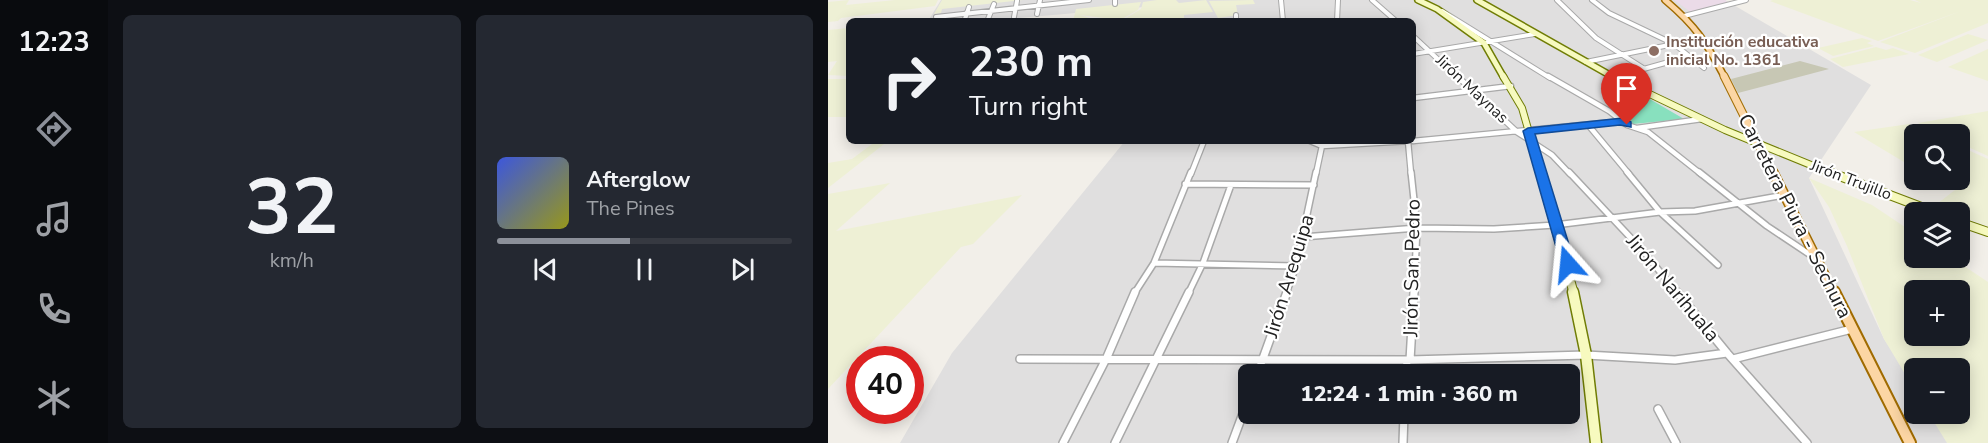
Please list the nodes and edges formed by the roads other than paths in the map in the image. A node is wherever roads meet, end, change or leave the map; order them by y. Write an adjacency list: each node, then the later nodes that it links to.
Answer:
1 (1040, 0): 15 (street)
2 (1087, 0): 13 (street); 18 (street)
3 (1281, 0): 28 (street)
4 (1338, 0): 29 (street)
5 (1372, 0): 30 (street)
6 (1418, 0): 33 (street)
7 (1477, 0): 31 (street, Jirón Trujillo)
8 (1557, 0): 37 (street)
9 (1592, 0): 34 (street)
10 (1665, 0): 23 (main road, Carretera Piura - Sechura)
11 (1746, 0): 23 (street)
12 (1017, 1): 17 (street)
13 (1063, 2): 15 (street); 19 (street)
14 (994, 4): 20 (street)
15 (1040, 6): 17 (street); 22 (street)
16 (969, 7): 21 (street)
17 (1016, 8): 20 (street); 24 (street)
18 (1085, 9)
19 (1061, 10)
20 (992, 11): 21 (street); 27 (street)
21 (967, 14): 25 (street); 26 (street)
22 (1037, 14)
23 (1684, 16): 57 (main road, Carretera Piura - Sechura)
24 (1014, 17)
25 (939, 18)
26 (965, 18)
27 (988, 18)
28 (1283, 18)
29 (1337, 18)
30 (1393, 18)
31 (1535, 34): 33 (street); 39 (street, Jirón Trujillo)
32 (1416, 38): 35 (street, Jirón Maynas)
33 (1488, 42): 35 (street); 43 (street); 47 (street)
34 (1674, 44): 37 (street); 38 (street)
35 (1431, 51): 36 (street); 44 (street, Jirón Maynas)
36 (1416, 54)
37 (1621, 55): 39 (street); 40 (street)
38 (1690, 56): 40 (street); 41 (street)
39 (1586, 62): 42 (street, Jirón Trujillo)
40 (1643, 68): 42 (street)
41 (1704, 68)
42 (1614, 77): 46 (street, Jirón Trujillo)
43 (1511, 86): 44 (street); 50 (street)
44 (1473, 91): 45 (street); 51 (street, Jirón Maynas)
45 (1416, 98)
46 (1702, 119): 49 (street); 57 (street, Jirón Trujillo)
47 (1623, 121): 48 (street); 49 (street)
48 (1589, 126): 50 (street); 64 (street)
49 (1635, 128): 62 (street)
50 (1528, 131): 51 (street); 53 (street)
51 (1517, 132): 52 (street); 53 (street, Jirón Maynas)
52 (1416, 140)
53 (1531, 142): 65 (street, Jirón Narihuala); 66 (street)
54 (1203, 144): 58 (street)
55 (1323, 144): 60 (street, Jirón Arequipa)
56 (1410, 144): 68 (street, Jirón San Pedro)
57 (1760, 145): 61 (main road, Carretera Piura - Sechura); 63 (street, Jirón Trujillo)
58 (1185, 184): 59 (street); 72 (street)
59 (1231, 185): 60 (street); 73 (street)
60 (1314, 185): 70 (street, Jirón Arequipa)
61 (1785, 195): 62 (street); 71 (main road, Carretera Piura - Sechura)
62 (1737, 202): 64 (street); 71 (street)
63 (1908, 202)
64 (1660, 212): 65 (street); 74 (street)
65 (1612, 219): 66 (street); 78 (street, Jirón Narihuala)
66 (1555, 225): 68 (street); 77 (street)
67 (1970, 226): 69 (street)
68 (1417, 228): 70 (street); 83 (street, Jirón San Pedro)
69 (1988, 232)
70 (1303, 237): 75 (street, Jirón Arequipa)
71 (1816, 259): 76 (main road, Carretera Piura - Sechura)
72 (1154, 263): 73 (street); 79 (street)
73 (1203, 263): 75 (street); 80 (street)
74 (1718, 265)
75 (1296, 266): 82 (street, Jirón Arequipa)
76 (1852, 329): 78 (street); 96 (main road, Carretera Piura - Sechura)
77 (1586, 355): 78 (street); 83 (street); 93 (street)
78 (1730, 356): 95 (street, Jirón Narihuala)
79 (1107, 357): 80 (street); 81 (street); 89 (street)
80 (1159, 357): 82 (street); 90 (street)
81 (1020, 358)
82 (1263, 360): 83 (street); 84 (street, Jirón Arequipa)
83 (1408, 360): 85 (street, Jirón San Pedro)
84 (1261, 364)
85 (1407, 364)
86 (1658, 409): 94 (street)
87 (1239, 424): 91 (street)
88 (1404, 424): 92 (street)
89 (1063, 443)
90 (1115, 443)
91 (1232, 443)
92 (1403, 443)
93 (1596, 443)
94 (1676, 443)
95 (1807, 443)
96 (1910, 443)

